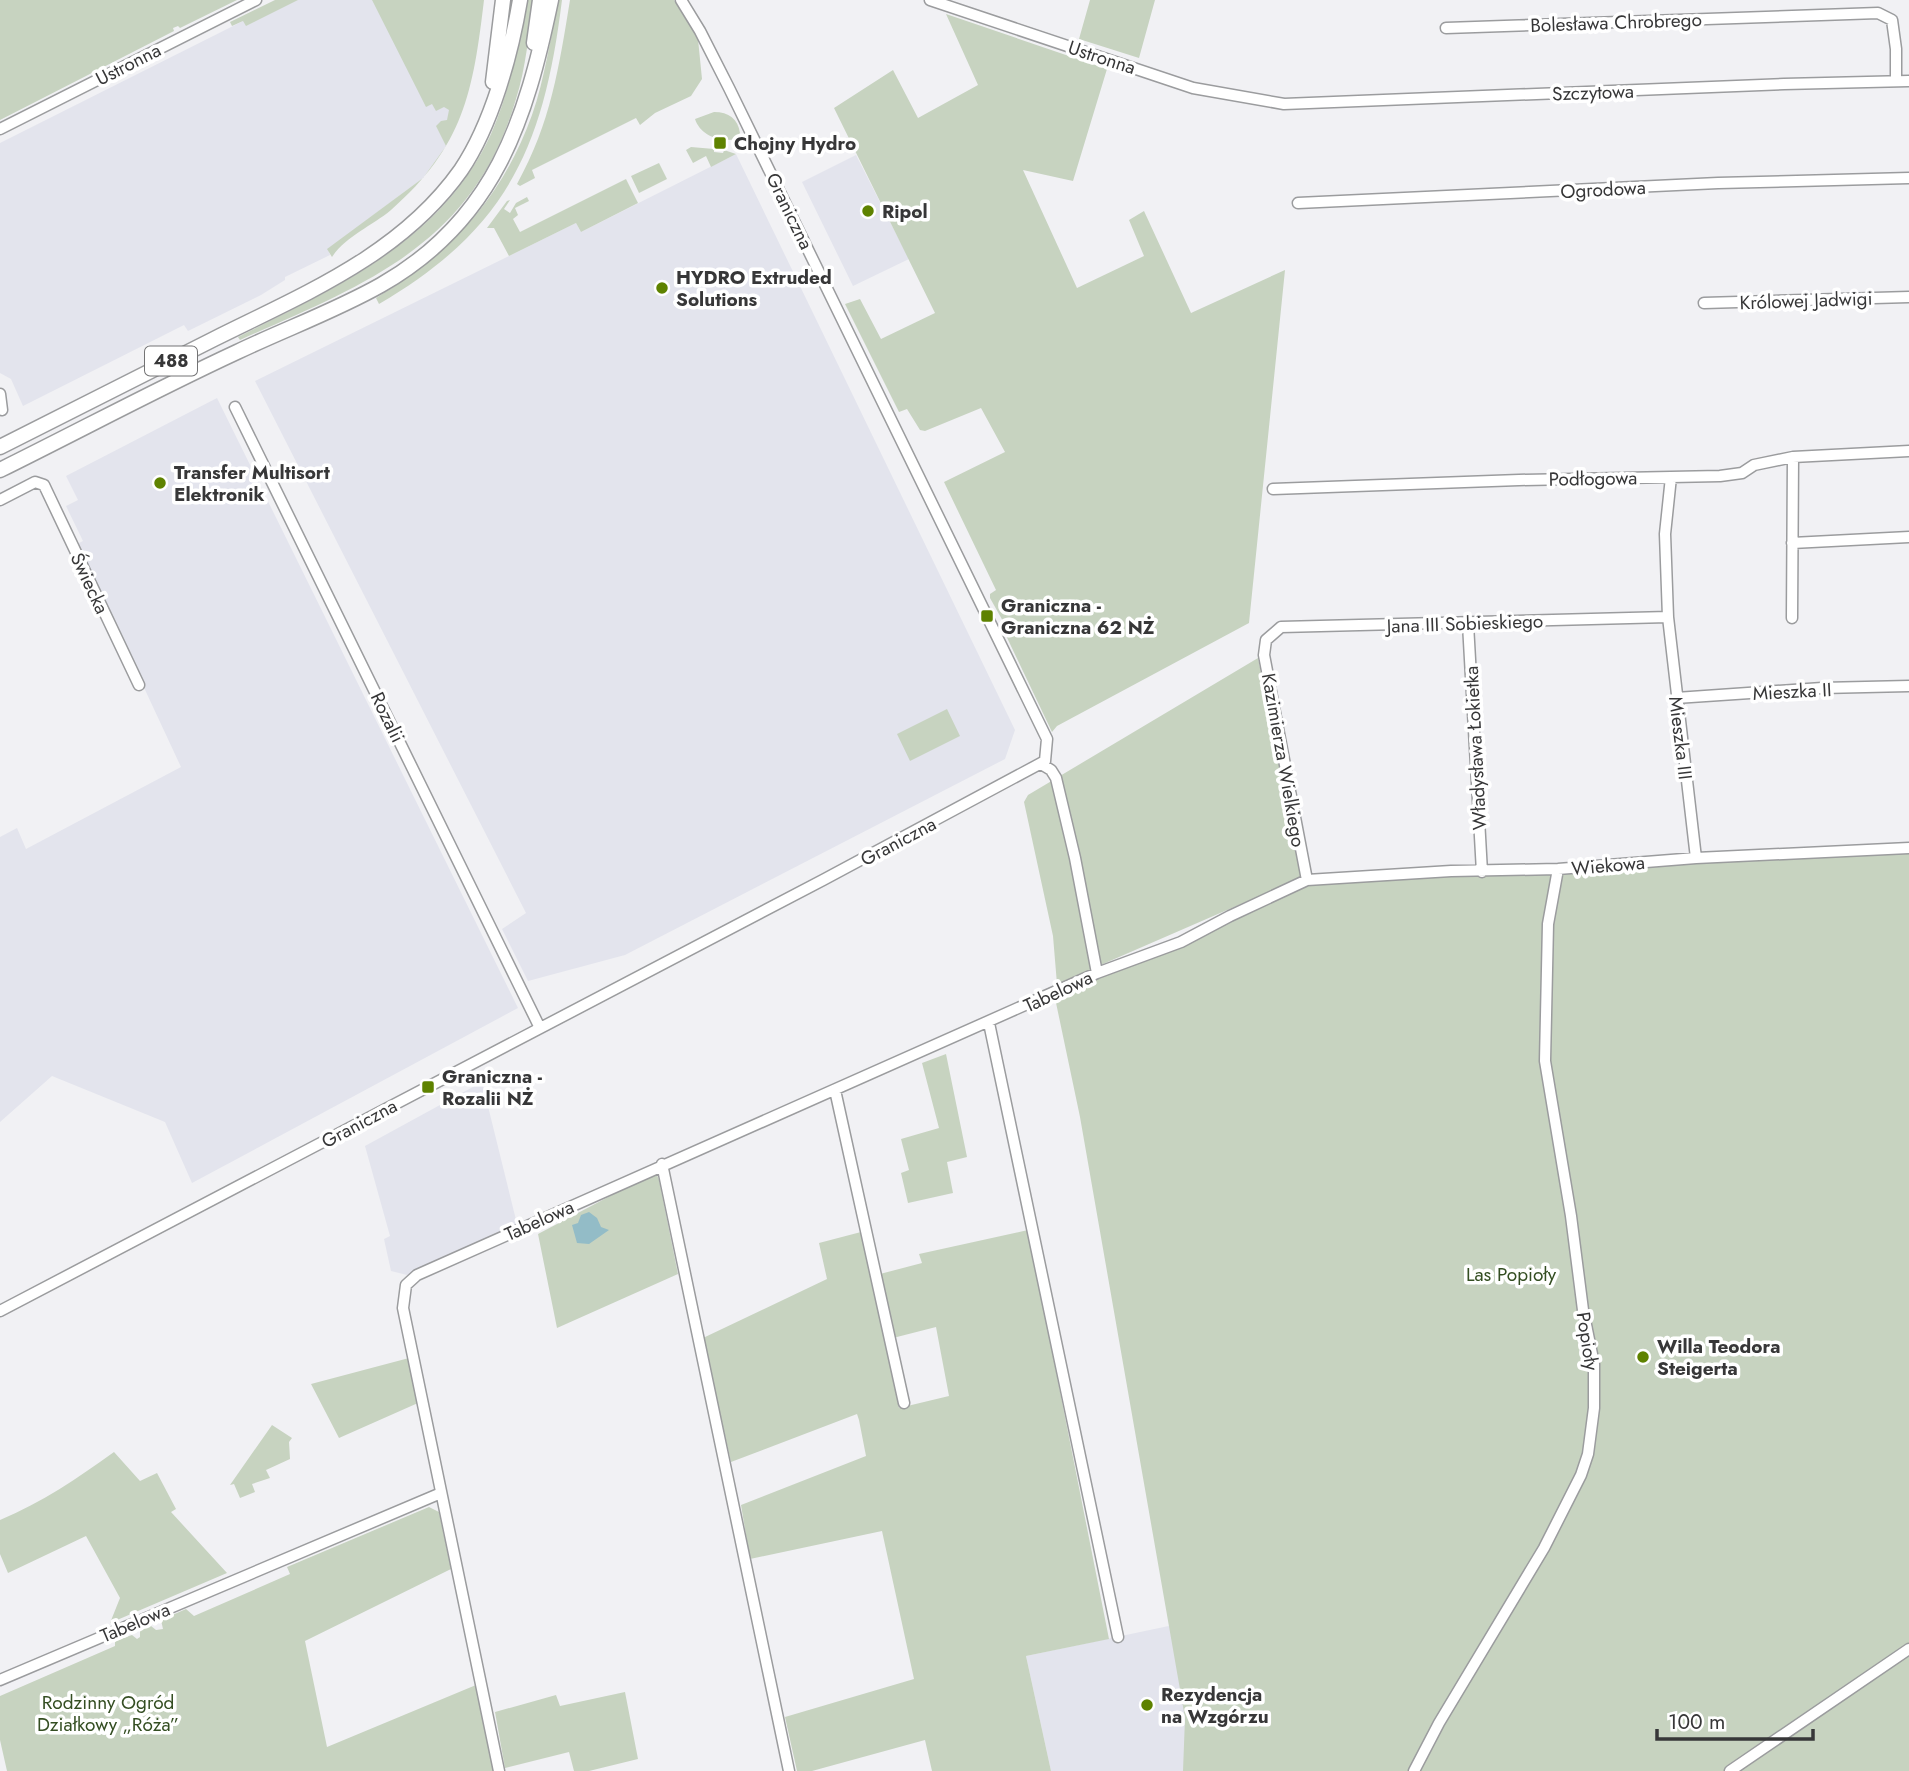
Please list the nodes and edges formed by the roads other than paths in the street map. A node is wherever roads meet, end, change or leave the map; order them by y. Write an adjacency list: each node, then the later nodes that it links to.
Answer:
1 (256, 0): 14 (street, Ustronna)
2 (503, 0): 13 (main road, 488)
3 (520, 0): 13 (main road)
4 (540, 0): 11 (main road)
5 (551, 0): 11 (main road, 488)
6 (681, 0): 38 (street, Graniczna)
7 (930, 0): 12 (street, Ustronna)
8 (1446, 28): 9 (street, Bolesława Chrobrego)
9 (1896, 81): 10 (street, Szczytowa); 12 (street, Szczytowa)
10 (1909, 81)
11 (532, 83): 25 (main road, 488)
12 (1278, 103)
13 (483, 127): 22 (main road, 488)
14 (0, 128)
15 (1909, 178): 16 (street, Ogrodowa)
16 (1298, 203)
17 (1909, 297): 18 (street, Królowej Jadwigi)
18 (1704, 303)
19 (0, 394): 21 (street)
20 (235, 407): 46 (street, Rozalii)
21 (2, 410)
22 (0, 447)
23 (1909, 451): 24 (street, Podłogowa)
24 (1793, 457): 26 (street, Podłogowa); 30 (street)
25 (0, 470)
26 (1671, 477): 27 (street, Podłogowa); 31 (street, Mieszka III)
27 (1273, 489)
28 (0, 499): 35 (street, Świecka)
29 (1909, 537): 30 (street)
30 (1792, 543): 32 (street)
31 (1668, 617): 33 (street, Jana III Sobieskiego); 37 (street, Mieszka III)
32 (1792, 618)
33 (1468, 624): 34 (street, Jana III Sobieskiego); 42 (street, Władysława Łokietka)
34 (1266, 640): 43 (street, Kazimierza Wielkiego)
35 (139, 685)
36 (1909, 686): 37 (street, Mieszka II)
37 (1676, 698): 40 (street, Mieszka III)
38 (1041, 764): 44 (street); 46 (street, Graniczna)
39 (1909, 848): 40 (street, Wiekowa)
40 (1696, 858): 41 (street, Wiekowa)
41 (1559, 869): 42 (street, Wiekowa); 57 (street, Popioły)
42 (1482, 872): 43 (street, Wiekowa)
43 (1307, 880): 44 (street, Tabelowa)
44 (1097, 973): 45 (street, Tabelowa)
45 (989, 1023): 47 (street, Tabelowa); 52 (street)
46 (540, 1028): 49 (street, Graniczna)
47 (835, 1090): 48 (street, Tabelowa); 50 (street)
48 (662, 1164): 51 (street, Tabelowa); 56 (street)
49 (0, 1311)
50 (904, 1404)
51 (441, 1493): 54 (street, Tabelowa); 55 (street)
52 (1118, 1637)
53 (1909, 1649): 58 (street)
54 (0, 1680)
55 (499, 1771)
56 (789, 1771)
57 (1414, 1771)
58 (1730, 1771)

